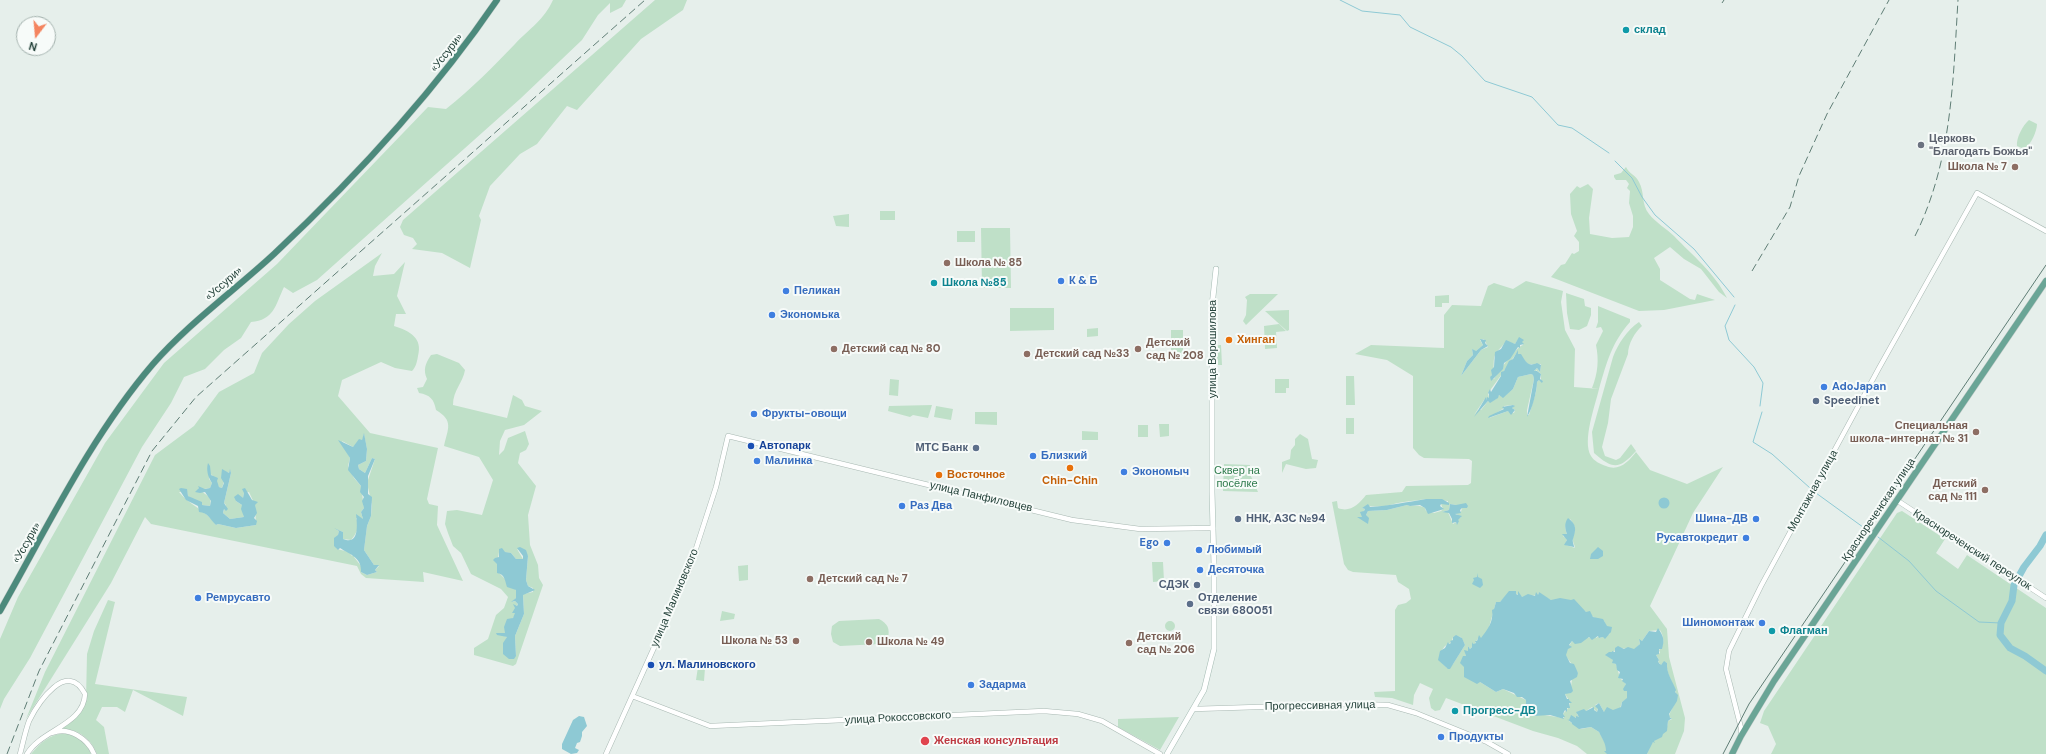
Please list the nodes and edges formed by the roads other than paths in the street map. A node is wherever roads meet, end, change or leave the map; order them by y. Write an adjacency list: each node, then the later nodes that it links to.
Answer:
1 (497, 0): 9 (highway, «Уссури»)
2 (2046, 231): 13 (street, Монтажная улица)
3 (1216, 269): 7 (main road, улица Ворошилова)
4 (2046, 281): 6 (main road, Краснореченская улица)
5 (742, 439): 7 (street, улица Панфиловцев); 10 (street, улица Малиновского)
6 (1898, 501): 8 (street, Краснореченский переулок); 13 (main road, Краснореченская улица)
7 (1213, 528): 11 (main road, улица Ворошилова)
8 (2046, 598)
9 (0, 611)
10 (632, 696): 17 (street, улица Малиновского); 18 (street, улица Рокоссовского)
11 (1194, 709): 19 (main road, улица Ворошилова); 20 (street, Прогрессивная улица)
12 (47, 735): 14 (street); 15 (street); 16 (street)
13 (1741, 736): 21 (main road, Краснореченская улица)
14 (20, 754)
15 (27, 754)
16 (94, 754)
17 (606, 754)
18 (1160, 754)
19 (1168, 754)
20 (1508, 754)
21 (1732, 754)

